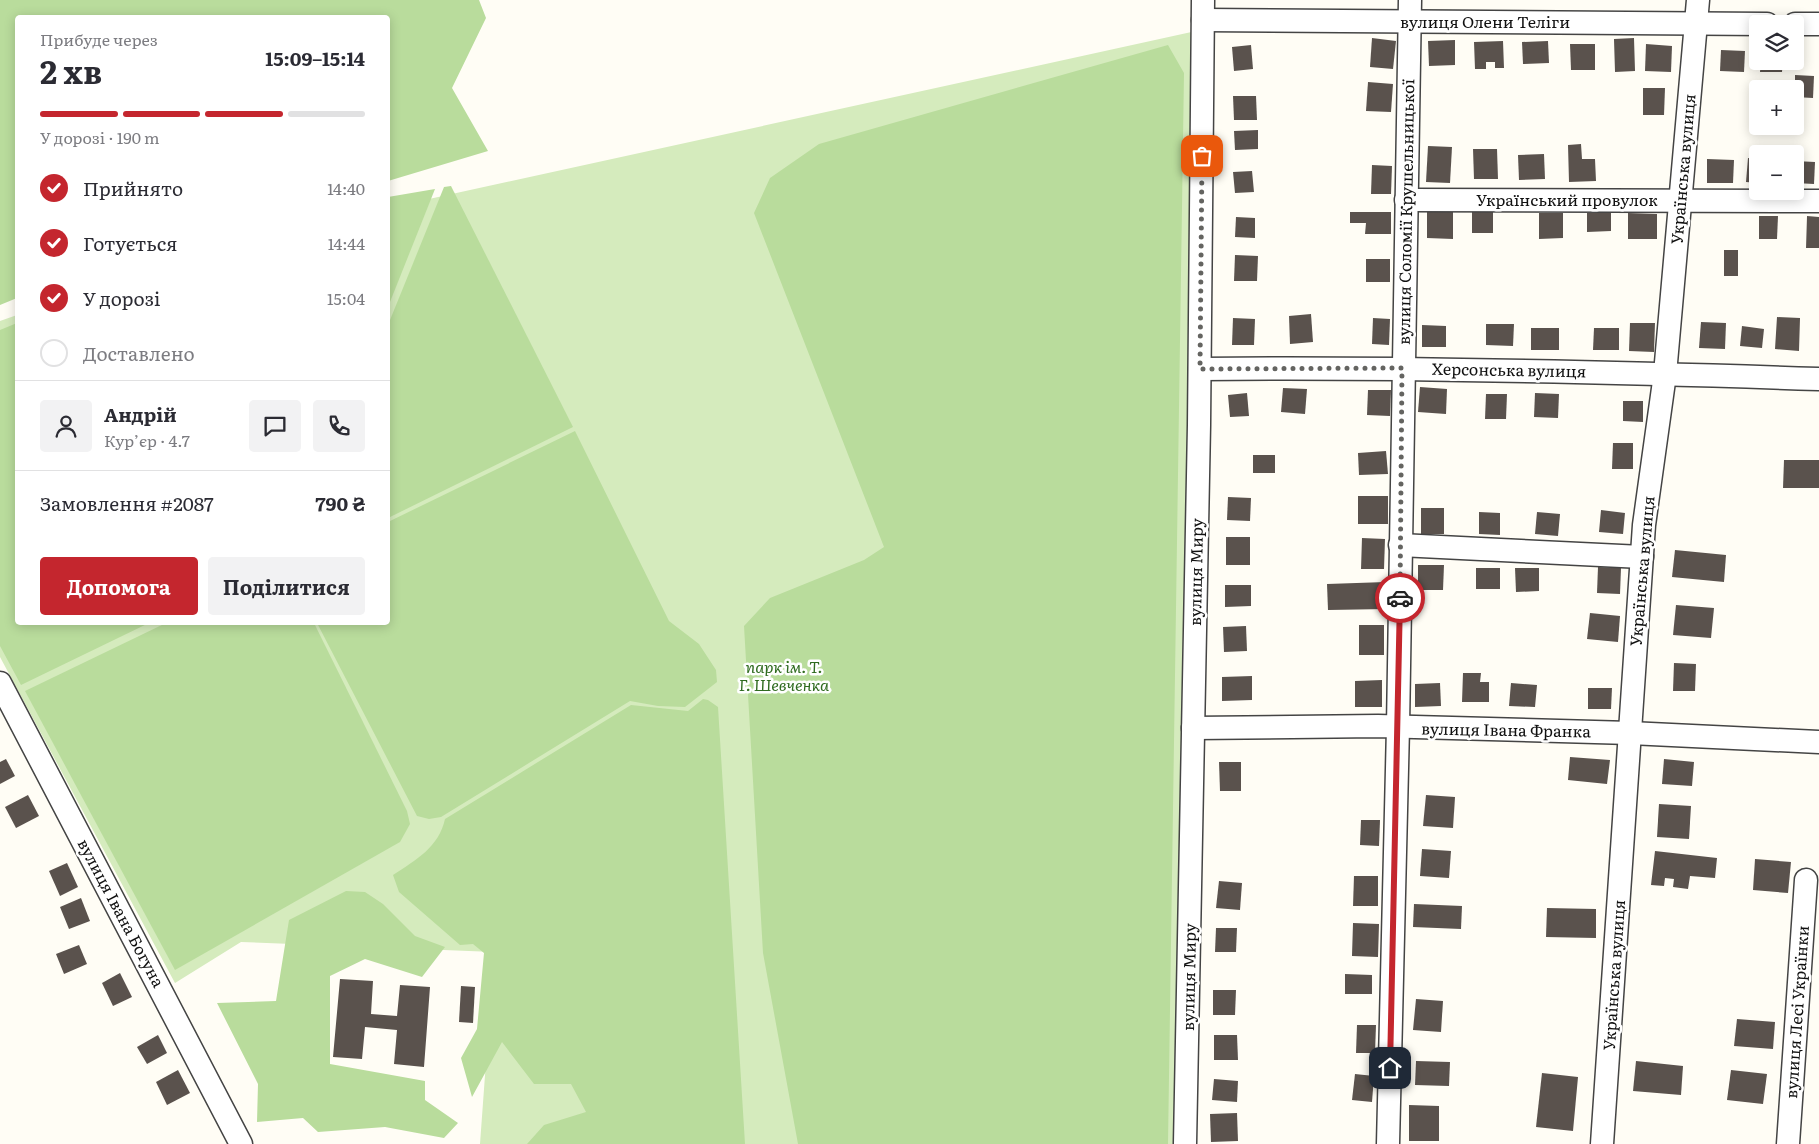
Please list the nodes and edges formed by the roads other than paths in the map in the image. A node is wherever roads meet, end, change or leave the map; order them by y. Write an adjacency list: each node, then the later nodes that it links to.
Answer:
1 (1698, 0): 4 (street, Українська вулиця)
2 (1203, 10): 3 (street, вулиця Олени Теліги); 12 (street, вулиця Миру)
3 (1410, 11): 4 (street, вулиця Олени Теліги); 8 (street, вулиця Соломії Крушельницької)
4 (1696, 23): 5 (street, вулиця Олени Теліги); 9 (street, Українська вулиця)
5 (1749, 24)
6 (1804, 24): 7 (street)
7 (1819, 24)
8 (1406, 200): 9 (street, Український провулок); 11 (street, вулиця Соломії Крушельницької)
9 (1681, 200): 10 (street, Український провулок); 13 (street, Українська вулиця)
10 (1819, 201)
11 (1402, 368): 12 (street, Херсонська вулиця); 13 (street, Херсонська вулиця); 15 (street, вулиця Соломії Крушельницької)
12 (1200, 369): 19 (street, вулиця Миру)
13 (1665, 374): 14 (street, Херсонська вулиця); 16 (street, Українська вулиця)
14 (1819, 379)
15 (1400, 546): 16 (street); 18 (street, вулиця Соломії Крушельницької)
16 (1642, 557): 20 (street, Українська вулиця)
17 (0, 683): 23 (street, вулиця Івана Богуна)
18 (1398, 727): 19 (street, вулиця Івана Франка); 20 (street, вулиця Івана Франка); 25 (street, вулиця Соломії Крушельницької)
19 (1194, 728): 24 (street, вулиця Миру)
20 (1630, 733): 21 (street, вулиця Івана Франка); 26 (street, Українська вулиця)
21 (1819, 742)
22 (1806, 880): 27 (street, вулиця Лесі Українки)
23 (241, 1144)
24 (1185, 1144)
25 (1388, 1144)
26 (1602, 1144)
27 (1788, 1144)

